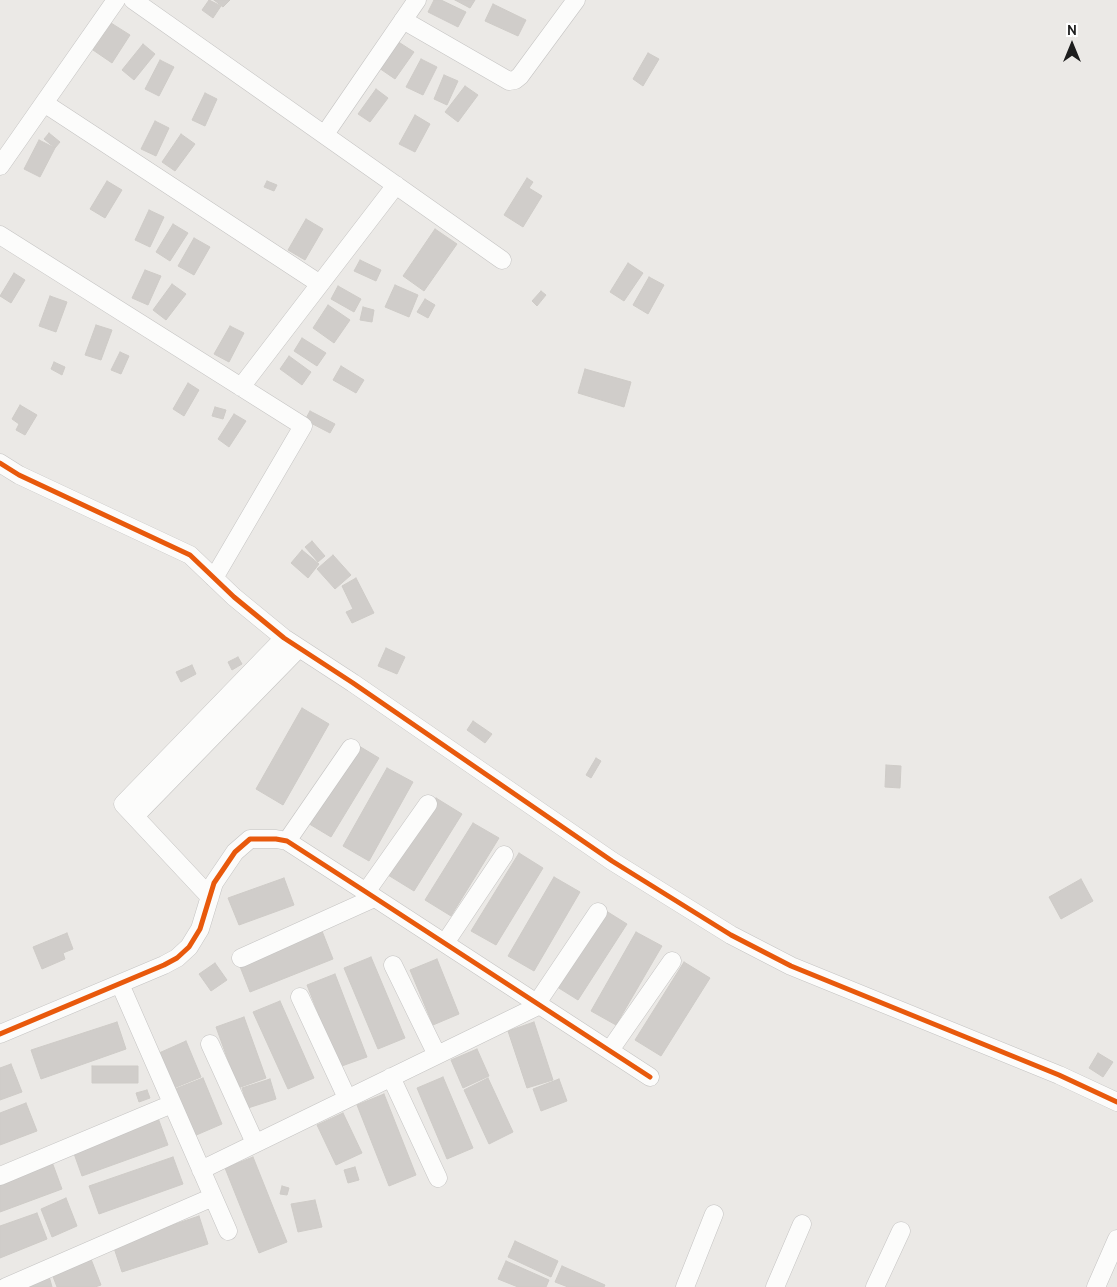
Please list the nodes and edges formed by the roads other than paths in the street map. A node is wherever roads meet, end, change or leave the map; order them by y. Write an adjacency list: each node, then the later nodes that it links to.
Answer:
1 (116, 0): 6 (street)
2 (133, 0): 7 (street)
3 (417, 0): 5 (street)
4 (576, 0): 5 (street)
5 (403, 20): 7 (street)
6 (44, 103): 8 (street); 12 (street)
7 (325, 134): 9 (street)
8 (0, 166)
9 (396, 185): 11 (street); 12 (street)
10 (0, 235): 13 (street)
11 (502, 260)
12 (320, 284): 13 (street)
13 (241, 387): 15 (street)
14 (0, 463): 15 (street)
15 (214, 578): 16 (street)
16 (284, 638): 17 (street); 20 (street)
17 (299, 648): 20 (street); 40 (street)
18 (351, 748): 21 (street)
19 (428, 804): 23 (street)
20 (129, 810): 24 (street)
21 (287, 841): 23 (street); 24 (street)
22 (504, 855): 26 (street)
23 (370, 895): 26 (street); 27 (street)
24 (210, 897): 30 (street)
25 (598, 912): 32 (street)
26 (445, 943): 32 (street)
27 (241, 958)
28 (672, 961): 35 (street)
29 (393, 965): 36 (street)
30 (120, 984): 33 (street); 41 (street)
31 (300, 997): 39 (street)
32 (538, 1004): 35 (street); 36 (street)
33 (0, 1034)
34 (210, 1044): 42 (street)
35 (610, 1050): 38 (street)
36 (437, 1055): 37 (street)
37 (392, 1077): 39 (street); 45 (street)
38 (650, 1077)
39 (347, 1098): 42 (street)
40 (1117, 1102)
41 (172, 1104): 43 (street); 44 (street)
42 (255, 1143): 43 (street)
43 (201, 1170): 46 (street)
44 (0, 1176)
45 (438, 1178)
46 (213, 1197): 49 (street); 53 (street)
47 (714, 1214): 54 (street)
48 (802, 1224): 55 (street)
49 (228, 1231)
50 (901, 1231): 52 (street)
51 (1117, 1240): 56 (street)
52 (881, 1285)
53 (6, 1287)
54 (684, 1287)
55 (775, 1287)
56 (1096, 1287)

